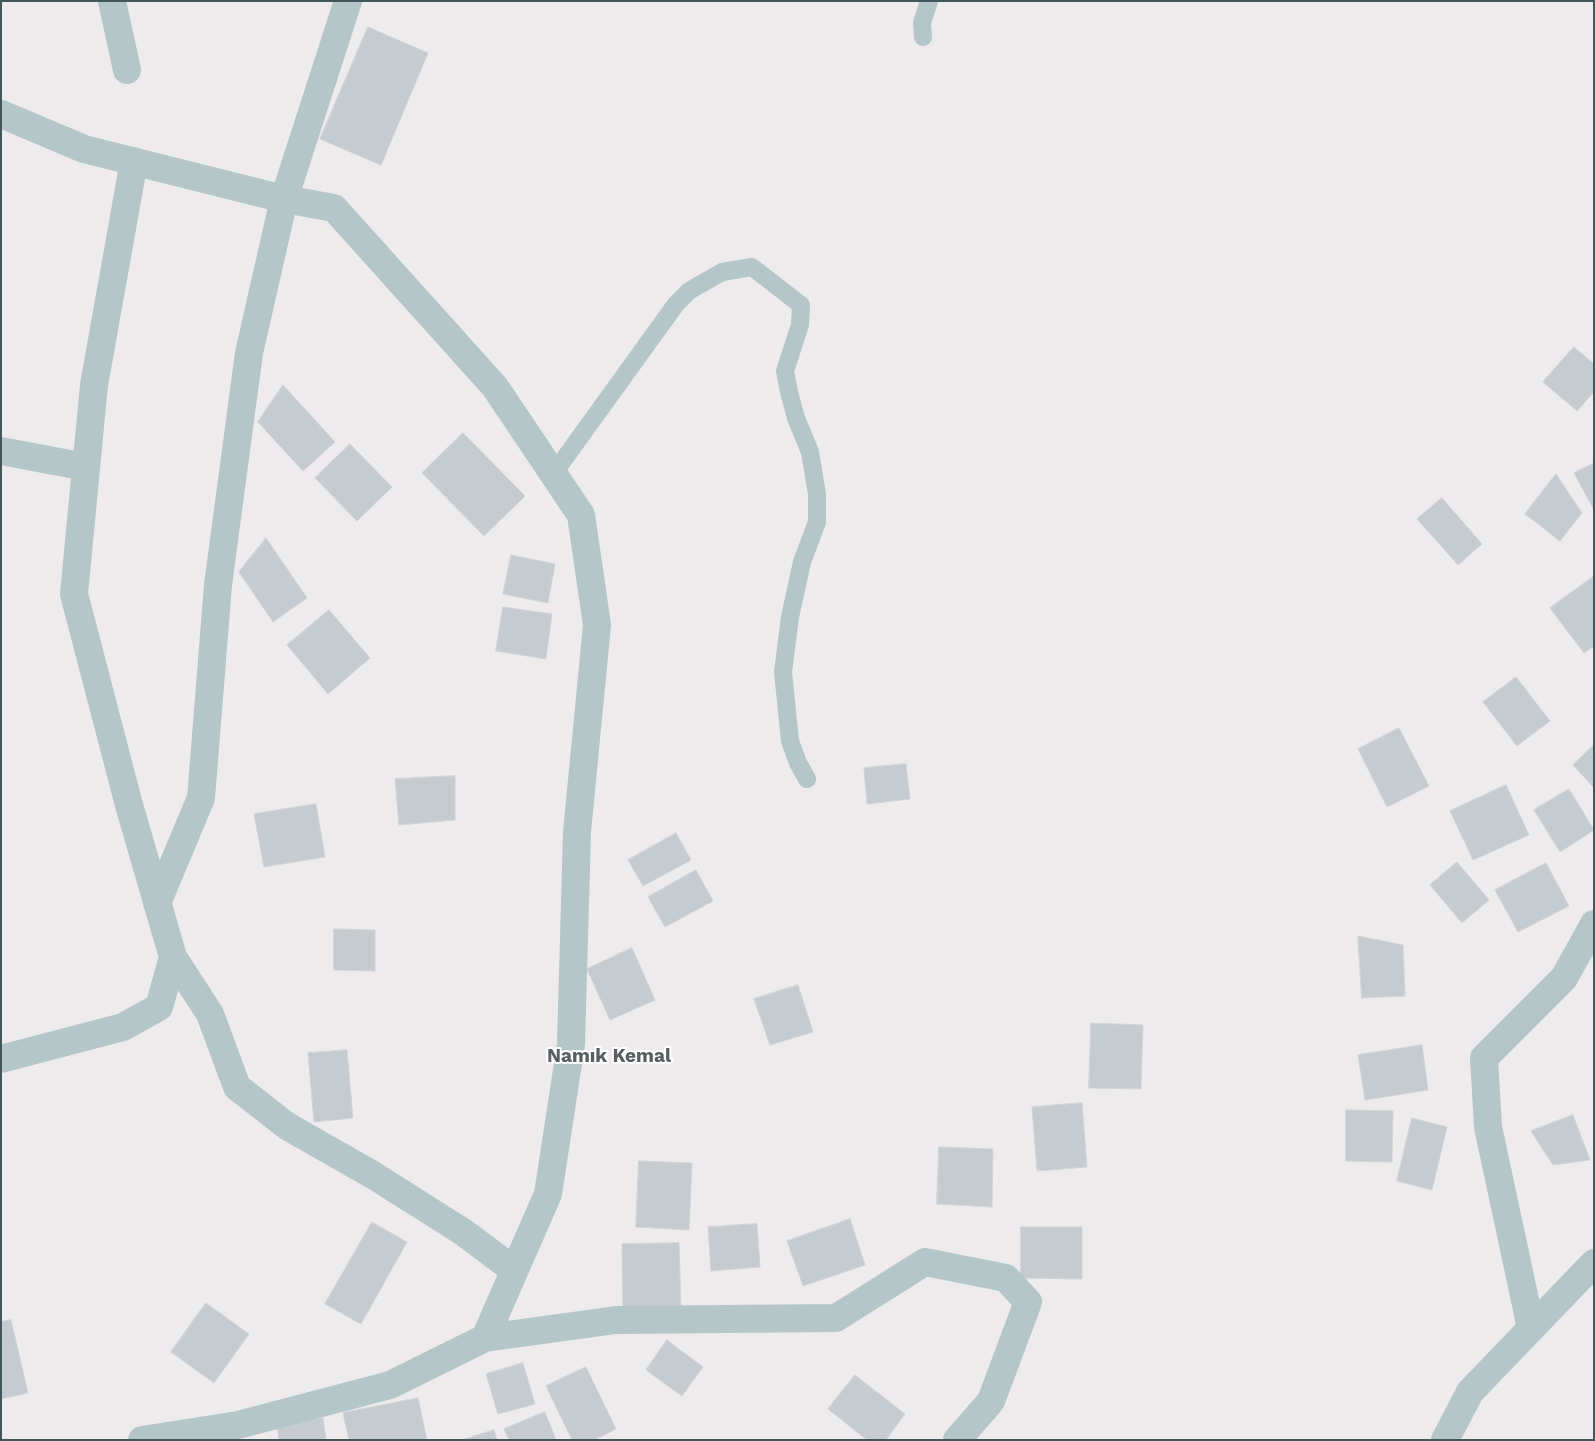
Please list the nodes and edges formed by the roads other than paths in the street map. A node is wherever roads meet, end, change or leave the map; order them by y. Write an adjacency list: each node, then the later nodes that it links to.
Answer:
1 (112, 1): 5 (street)
2 (348, 1): 8 (street)
3 (929, 1): 4 (lane)
4 (923, 37)
5 (127, 70)
6 (1, 114): 7 (street)
7 (134, 161): 8 (street); 10 (street)
8 (284, 199): 11 (street); 13 (street)
9 (1, 451): 10 (street)
10 (86, 468): 13 (street)
11 (554, 473): 12 (lane); 18 (street)
12 (807, 779)
13 (157, 903): 15 (street)
14 (1594, 924): 19 (street)
15 (172, 957): 16 (street); 18 (street)
16 (1, 1059)
17 (1594, 1263): 19 (street)
18 (514, 1270): 20 (street)
19 (1531, 1328): 23 (street)
20 (485, 1338): 21 (street); 22 (street)
21 (142, 1440)
22 (957, 1440)
23 (1445, 1440)

